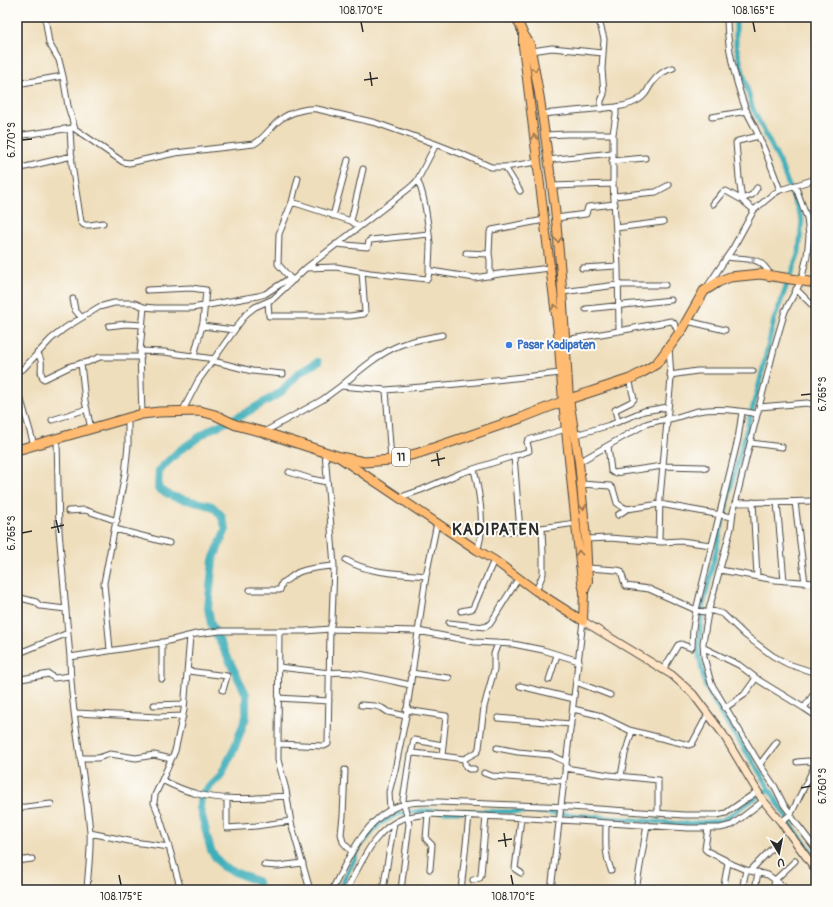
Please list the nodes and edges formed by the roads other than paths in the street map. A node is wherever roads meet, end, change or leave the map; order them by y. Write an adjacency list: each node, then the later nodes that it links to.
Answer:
1 (45, 17): 9 (street)
2 (516, 17): 5 (main road)
3 (598, 17): 7 (street)
4 (727, 17): 15 (street)
5 (523, 33): 6 (main road); 12 (main road)
6 (532, 50): 7 (street); 11 (main road, one-way to 11)
7 (603, 53): 14 (street)
8 (673, 68): 13 (street)
9 (63, 76): 10 (street); 18 (street)
10 (17, 84)
11 (540, 99): 12 (main road); 16 (main road)
12 (530, 101): 30 (main road, one-way to 12)
13 (616, 107): 14 (street); 19 (street)
14 (601, 109): 16 (street)
15 (747, 111): 17 (street); 22 (street)
16 (542, 114): 20 (main road)
17 (712, 116)
18 (72, 128): 21 (street); 23 (street); 25 (street)
19 (613, 134): 20 (street); 24 (street)
20 (545, 135): 29 (main road)
21 (17, 136)
22 (759, 136): 42 (street); 45 (street)
23 (435, 147): 31 (street); 36 (street)
24 (612, 153): 28 (street); 29 (street)
25 (72, 156): 32 (street); 57 (street)
26 (645, 158): 28 (street)
27 (348, 160): 52 (street)
28 (612, 161): 37 (street)
29 (549, 164): 30 (main road); 40 (main road)
30 (537, 166): 31 (street); 50 (main road)
31 (505, 167): 43 (street)
32 (17, 169)
33 (364, 169): 55 (street)
34 (298, 178): 46 (street)
35 (816, 179): 39 (street)
36 (417, 181): 58 (street); 60 (street)
37 (613, 184): 40 (street); 44 (street)
38 (668, 185): 44 (street)
39 (794, 185): 42 (street); 74 (street)
40 (552, 186): 49 (main road)
41 (757, 188): 45 (street)
42 (781, 190): 51 (street)
43 (520, 191)
44 (614, 196): 47 (street)
45 (742, 200): 48 (street); 51 (street)
46 (292, 202): 52 (street); 73 (street)
47 (614, 204): 53 (street); 59 (street)
48 (713, 204)
49 (555, 208): 50 (main road); 53 (main road)
50 (543, 209): 54 (main road)
51 (754, 210): 64 (street)
52 (333, 216): 55 (street)
53 (556, 218): 83 (main road, one-way to 83)
54 (544, 220): 63 (street); 67 (main road)
55 (351, 221): 58 (street)
56 (662, 222): 59 (street)
57 (103, 223)
58 (359, 227): 61 (street)
59 (616, 228): 65 (street)
60 (429, 234): 61 (street); 70 (street)
61 (336, 244): 66 (street)
62 (466, 253): 63 (street)
63 (489, 254): 71 (street)
64 (727, 257): 72 (street, one-way to 72); 81 (street)
65 (618, 266): 68 (street); 76 (street)
66 (306, 268): 69 (street); 73 (street)
67 (550, 268): 71 (street); 112 (main road, one-way to 67)
68 (582, 268)
69 (362, 272): 70 (street); 86 (street)
70 (429, 272): 71 (street)
71 (490, 276)
72 (774, 276): 74 (highway, 11); 81 (highway, 11)
73 (292, 279): 78 (street); 82 (street)
74 (798, 280): 75 (highway, 11); 79 (street)
75 (816, 283)
76 (617, 285): 77 (street); 83 (street); 88 (street)
77 (665, 285)
78 (273, 289): 82 (street); 87 (street)
79 (796, 289): 91 (street); 121 (street)
80 (147, 290): 87 (street)
81 (704, 291): 93 (highway, 11)
82 (280, 292): 86 (street)
83 (562, 292): 102 (main road)
84 (73, 299): 92 (street)
85 (671, 300): 88 (street)
86 (268, 302): 97 (street)
87 (204, 306): 89 (street); 96 (street)
88 (618, 306): 90 (street); 99 (street)
89 (144, 307): 92 (street); 94 (street)
90 (586, 309)
91 (816, 309)
92 (81, 317): 105 (street)
93 (687, 321): 98 (street); 100 (highway, 11)
94 (142, 325): 95 (street); 104 (street)
95 (109, 326)
96 (202, 326): 97 (street); 106 (street)
97 (234, 330): 108 (street)
98 (725, 330)
99 (619, 331): 100 (street); 102 (street)
100 (678, 334): 103 (highway, 11)
101 (442, 335): 116 (street)
102 (565, 340): 119 (main road)
103 (669, 346): 114 (street); 115 (highway, 11)
104 (140, 351): 106 (street); 107 (street)
105 (37, 353): 109 (street); 110 (street)
106 (194, 356): 108 (street)
107 (141, 357): 109 (street); 126 (street)
108 (214, 360): 113 (street); 124 (street)
109 (81, 363): 123 (street)
110 (17, 371)
111 (753, 371): 114 (street)
112 (561, 373): 117 (street); 119 (main road)
113 (283, 374)
114 (670, 375): 122 (street)
115 (629, 379): 119 (highway, 11); 131 (street)
116 (341, 386): 117 (street); 134 (street)
117 (386, 390): 145 (street)
118 (21, 400): 138 (street)
119 (566, 401): 133 (main road); 135 (main road); 145 (highway, 11)
120 (816, 405): 121 (street)
121 (759, 407): 127 (street)
122 (668, 408): 129 (street); 131 (street)
123 (87, 409): 130 (street); 132 (street)
124 (182, 412): 126 (highway, 11); 134 (highway, 11)
125 (743, 412): 127 (street); 129 (street); 163 (street)
126 (142, 414): 128 (highway, 11)
127 (756, 414): 137 (street)
128 (128, 418): 132 (highway, 11); 165 (street)
129 (667, 419): 139 (street); 147 (street)
130 (52, 420)
131 (618, 422): 135 (street)
132 (91, 429): 136 (highway, 11)
133 (566, 429): 143 (street); 167 (main road)
134 (264, 432): 142 (highway, 11)
135 (575, 434): 146 (main road)
136 (56, 439): 138 (highway, 11); 192 (street)
137 (751, 443): 140 (street); 158 (street)
138 (34, 445): 141 (highway, 11)
139 (608, 446): 146 (street); 147 (street)
140 (782, 447)
141 (17, 450)
142 (325, 452): 144 (highway, 11); 151 (street)
143 (514, 456): 149 (street); 170 (street)
144 (340, 458): 145 (highway, 11); 153 (main road)
145 (390, 460)
146 (579, 462): 152 (main road)
147 (663, 466): 148 (street); 159 (street)
148 (706, 468)
149 (474, 469): 153 (street); 176 (street)
150 (289, 472): 151 (street)
151 (327, 482): 179 (street)
152 (581, 484): 160 (street); 172 (main road, one-way to 172)
153 (398, 498): 166 (main road)
154 (812, 501): 157 (street)
155 (753, 502): 156 (street); 158 (street); 183 (street)
156 (777, 502): 157 (street); 185 (street)
157 (794, 502): 186 (street)
158 (735, 503): 164 (street)
159 (660, 504): 160 (street); 163 (street); 173 (street)
160 (627, 509): 162 (street)
161 (68, 511): 165 (street)
162 (618, 515)
163 (719, 515): 164 (street); 175 (street)
164 (731, 517): 181 (street)
165 (116, 521): 169 (street)
166 (438, 523): 176 (main road); 182 (street)
167 (576, 523): 168 (street); 190 (main road, one-way to 167)
168 (542, 528): 170 (street); 189 (street)
169 (115, 529): 174 (street); 206 (street)
170 (520, 531): 171 (street)
171 (501, 532)
172 (586, 539): 173 (street); 180 (main road)
173 (659, 542): 175 (street)
174 (169, 543)
175 (711, 545): 193 (street)
176 (477, 550): 178 (main road)
177 (346, 560): 182 (street)
178 (494, 560): 184 (main road); 194 (street)
179 (334, 566): 188 (street); 198 (street)
180 (587, 568): 190 (main road); 193 (street)
181 (720, 570): 183 (street); 195 (street)
182 (426, 576): 200 (street)
183 (757, 576): 185 (street)
184 (518, 579): 189 (main road); 197 (street)
185 (784, 581): 186 (street)
186 (805, 583): 187 (street)
187 (815, 583)
188 (250, 590)
189 (536, 591): 196 (main road)
190 (584, 592): 196 (main road)
191 (17, 597): 192 (street)
192 (66, 609): 201 (street)
193 (697, 610): 195 (street); 212 (street)
194 (461, 611)
195 (707, 612): 205 (street); 216 (street)
196 (583, 621): 210 (street); 212 (main road)
197 (449, 623)
198 (330, 629): 199 (street); 200 (street); 214 (street)
199 (279, 631): 202 (street); 211 (street)
200 (418, 631): 204 (street); 215 (street)
201 (68, 633): 207 (street); 209 (street)
202 (190, 636): 203 (street); 213 (street)
203 (162, 642): 206 (street); 221 (street)
204 (498, 642): 208 (street); 255 (street)
205 (704, 648): 219 (street); 235 (street)
206 (110, 650): 209 (street)
207 (17, 654)
208 (557, 654): 210 (street); 222 (street)
209 (70, 657): 217 (street)
210 (579, 661): 223 (street)
211 (279, 667): 214 (street); 229 (street)
212 (663, 670): 240 (main road)
213 (188, 671): 226 (street); 232 (street)
214 (330, 673): 224 (street); 231 (street)
215 (411, 673): 218 (street); 224 (street)
216 (816, 673)
217 (70, 676): 220 (street); 239 (street)
218 (449, 678)
219 (756, 678): 235 (street); 236 (street)
220 (21, 679)
221 (162, 679)
222 (549, 680)
223 (576, 682): 227 (street); 230 (street)
224 (410, 685): 238 (street)
225 (520, 686): 230 (street)
226 (223, 690)
227 (610, 695)
228 (816, 695): 236 (street)
229 (278, 698): 231 (street); 248 (street)
230 (574, 700): 237 (street)
231 (329, 701): 248 (street)
232 (184, 704): 233 (street); 241 (street)
233 (154, 705)
234 (361, 705): 242 (street)
235 (725, 708): 257 (street)
236 (804, 708): 243 (street)
237 (573, 709): 245 (street); 246 (street)
238 (406, 710): 242 (street); 249 (street)
239 (75, 713): 241 (street); 253 (street)
240 (708, 714): 246 (street); 269 (main road)
241 (183, 716): 254 (street)
242 (406, 716): 275 (street)
243 (816, 716)
244 (498, 718): 245 (street)
245 (571, 724): 259 (street)
246 (632, 731): 263 (street)
247 (777, 742): 257 (street)
248 (278, 744): 268 (street)
249 (443, 745): 251 (street); 252 (street)
250 (497, 748): 259 (street)
251 (411, 754): 252 (street); 272 (street)
252 (442, 756): 255 (street)
253 (80, 758): 254 (street); 290 (street)
254 (171, 759): 265 (street)
255 (464, 759): 260 (street)
256 (797, 762): 258 (street)
257 (760, 764): 278 (street)
258 (816, 764): 264 (street)
259 (566, 765): 263 (street); 266 (street)
260 (474, 769)
261 (345, 770): 294 (street)
262 (484, 773): 266 (street)
263 (621, 776): 277 (street)
264 (809, 779): 267 (street); 278 (street)
265 (162, 780): 270 (street); 292 (street)
266 (564, 781): 274 (street)
267 (816, 782)
268 (287, 796): 270 (street); 284 (street)
269 (760, 796): 277 (street); 285 (main road); 289 (street)
270 (228, 798): 284 (street)
271 (51, 804): 273 (street)
272 (405, 805): 274 (street); 275 (street); 279 (street)
273 (17, 808)
274 (561, 808): 277 (street); 283 (street)
275 (390, 811): 294 (street)
276 (428, 814): 279 (street); 280 (street); 301 (street)
277 (658, 814)
278 (790, 814): 285 (street); 293 (street)
279 (408, 816): 286 (street); 316 (street)
280 (469, 816): 281 (street); 317 (street)
281 (486, 816): 282 (street); 307 (street)
282 (521, 818): 283 (street); 306 (street)
283 (559, 819): 287 (street); 318 (street)
284 (291, 821): 298 (street)
285 (782, 821): 304 (main road)
286 (394, 823): 314 (street); 315 (street)
287 (606, 823): 288 (street); 302 (street)
288 (647, 825): 289 (street); 319 (street)
289 (708, 828): 299 (street)
290 (90, 833): 292 (street); 310 (street)
291 (776, 844): 303 (street)
292 (169, 847): 311 (street)
293 (816, 849)
294 (351, 851): 313 (street)
295 (32, 859): 296 (street)
296 (17, 861)
297 (795, 861): 308 (street)
298 (303, 862): 300 (street); 312 (street)
299 (727, 862): 303 (street); 320 (street)
300 (264, 865)
301 (430, 869)
302 (611, 870)
303 (748, 870): 305 (street); 321 (street)
304 (816, 870)
305 (758, 872): 308 (street); 322 (street)
306 (521, 873)
307 (473, 880)
308 (775, 880): 309 (street); 323 (street)
309 (782, 885)
310 (87, 890)
311 (181, 890)
312 (310, 890)
313 (332, 890)
314 (346, 890)
315 (382, 890)
316 (401, 890)
317 (461, 890)
318 (551, 890)
319 (636, 890)
320 (723, 890)
321 (742, 890)
322 (755, 890)
323 (774, 890)

